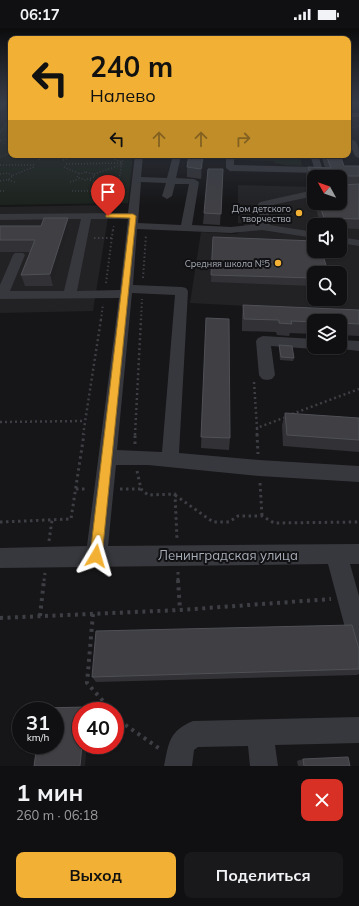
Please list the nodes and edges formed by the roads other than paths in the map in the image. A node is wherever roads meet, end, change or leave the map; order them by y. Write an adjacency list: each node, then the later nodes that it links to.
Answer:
1 (353, 142): 2 (street)
2 (359, 156)
3 (139, 158): 7 (street)
4 (176, 158): 8 (street)
5 (230, 158): 6 (street)
6 (315, 158)
7 (137, 179): 8 (street); 13 (street)
8 (171, 180): 10 (street); 14 (street)
9 (307, 195): 15 (street)
10 (167, 196)
11 (87, 216): 12 (street); 13 (street); 21 (street)
12 (0, 217)
13 (133, 221): 14 (street); 20 (street)
14 (186, 228): 15 (street)
15 (265, 228): 16 (street)
16 (307, 234)
17 (347, 241): 18 (street)
18 (359, 243)
19 (19, 255): 22 (street)
20 (126, 292): 21 (street); 27 (street); 28 (street)
21 (70, 294): 22 (street)
22 (1, 295)
23 (307, 344): 26 (street)
24 (347, 345): 25 (street)
25 (359, 346)
26 (267, 375)
27 (108, 457): 28 (street); 32 (street)
28 (170, 460): 29 (street)
29 (359, 474)
30 (336, 554): 31 (street, Ленинградская улица); 32 (street, Ленинградская улица); 34 (street)
31 (359, 554)
32 (96, 556): 33 (street, Ленинградская улица)
33 (0, 558)
34 (359, 635)
35 (359, 730): 36 (street)
36 (260, 732): 37 (street); 38 (street)
37 (178, 764)
38 (264, 766)

